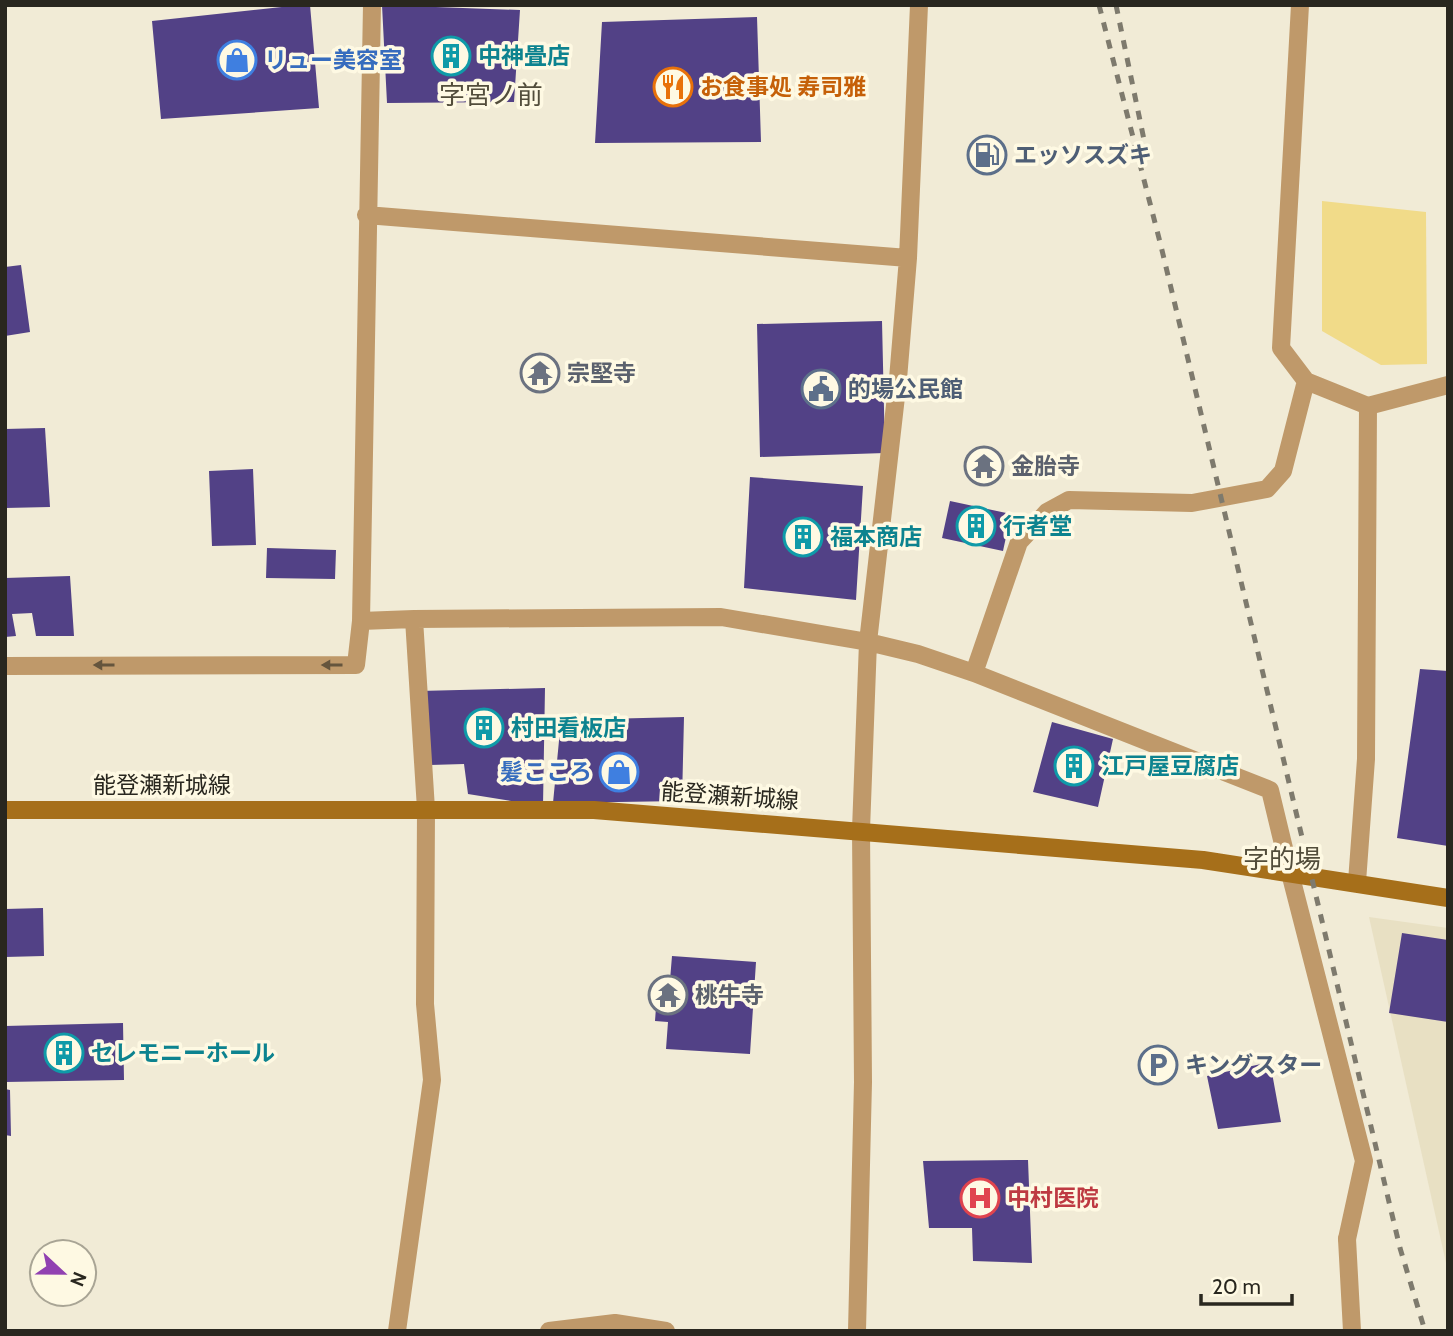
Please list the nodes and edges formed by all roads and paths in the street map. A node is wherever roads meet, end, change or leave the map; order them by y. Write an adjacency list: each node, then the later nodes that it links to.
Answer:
1 (372, 5): 4 (street)
2 (919, 5): 5 (street)
3 (1300, 5): 6 (street)
4 (366, 215): 5 (street); 10 (street)
5 (908, 258): 11 (street)
6 (1306, 381): 8 (street); 13 (street)
7 (1448, 384): 8 (street)
8 (1368, 406): 18 (street)
9 (414, 619): 10 (street); 11 (street); 14 (street)
10 (361, 621): 12 (street, one-way to 12)
11 (868, 642): 13 (street); 16 (street)
12 (5, 666)
13 (974, 673): 17 (street)
14 (426, 809): 15 (main road, 能登瀬新城線); 16 (main road, 能登瀬新城線); 20 (street)
15 (5, 810)
16 (861, 830): 17 (main road, 能登瀬新城線); 23 (street)
17 (1290, 873): 18 (main road, 能登瀬新城線); 24 (street)
18 (1357, 882): 19 (main road, 能登瀬新城線)
19 (1448, 898)
20 (397, 1331)
21 (549, 1331): 22 (street)
22 (666, 1331)
23 (857, 1331)
24 (1352, 1331)

